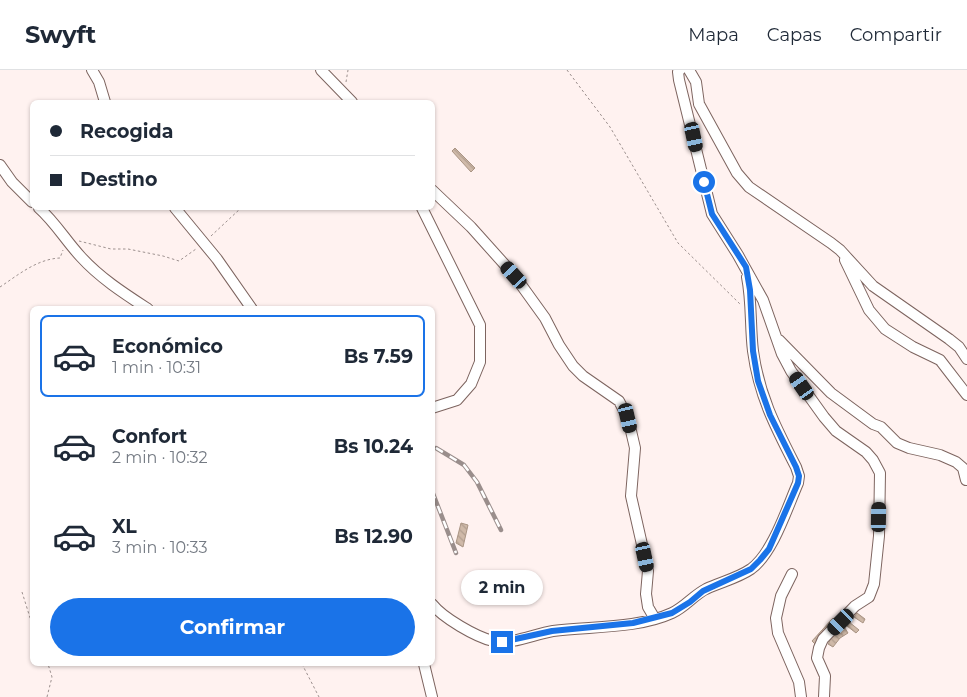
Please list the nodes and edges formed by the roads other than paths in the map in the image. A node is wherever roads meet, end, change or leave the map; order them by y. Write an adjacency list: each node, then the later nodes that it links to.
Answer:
1 (92, 70): 5 (street)
2 (321, 70): 6 (street)
3 (680, 70): 14 (street)
4 (689, 70): 13 (street)
5 (104, 100)
6 (350, 100)
7 (0, 165): 9 (street)
8 (435, 193): 24 (street)
9 (30, 200)
10 (40, 210): 15 (street)
11 (177, 210): 16 (street)
12 (423, 210): 20 (street)
13 (840, 250): 18 (street); 19 (street)
14 (746, 267): 17 (street); 24 (street)
15 (144, 306)
16 (250, 306)
17 (774, 335): 21 (street); 28 (street)
18 (967, 359)
19 (967, 395)
20 (435, 407)
21 (966, 480)
22 (792, 574): 27 (street)
23 (435, 607): 24 (street)
24 (654, 619)
25 (424, 666): 26 (street)
26 (432, 697)
27 (801, 697)
28 (824, 697)

